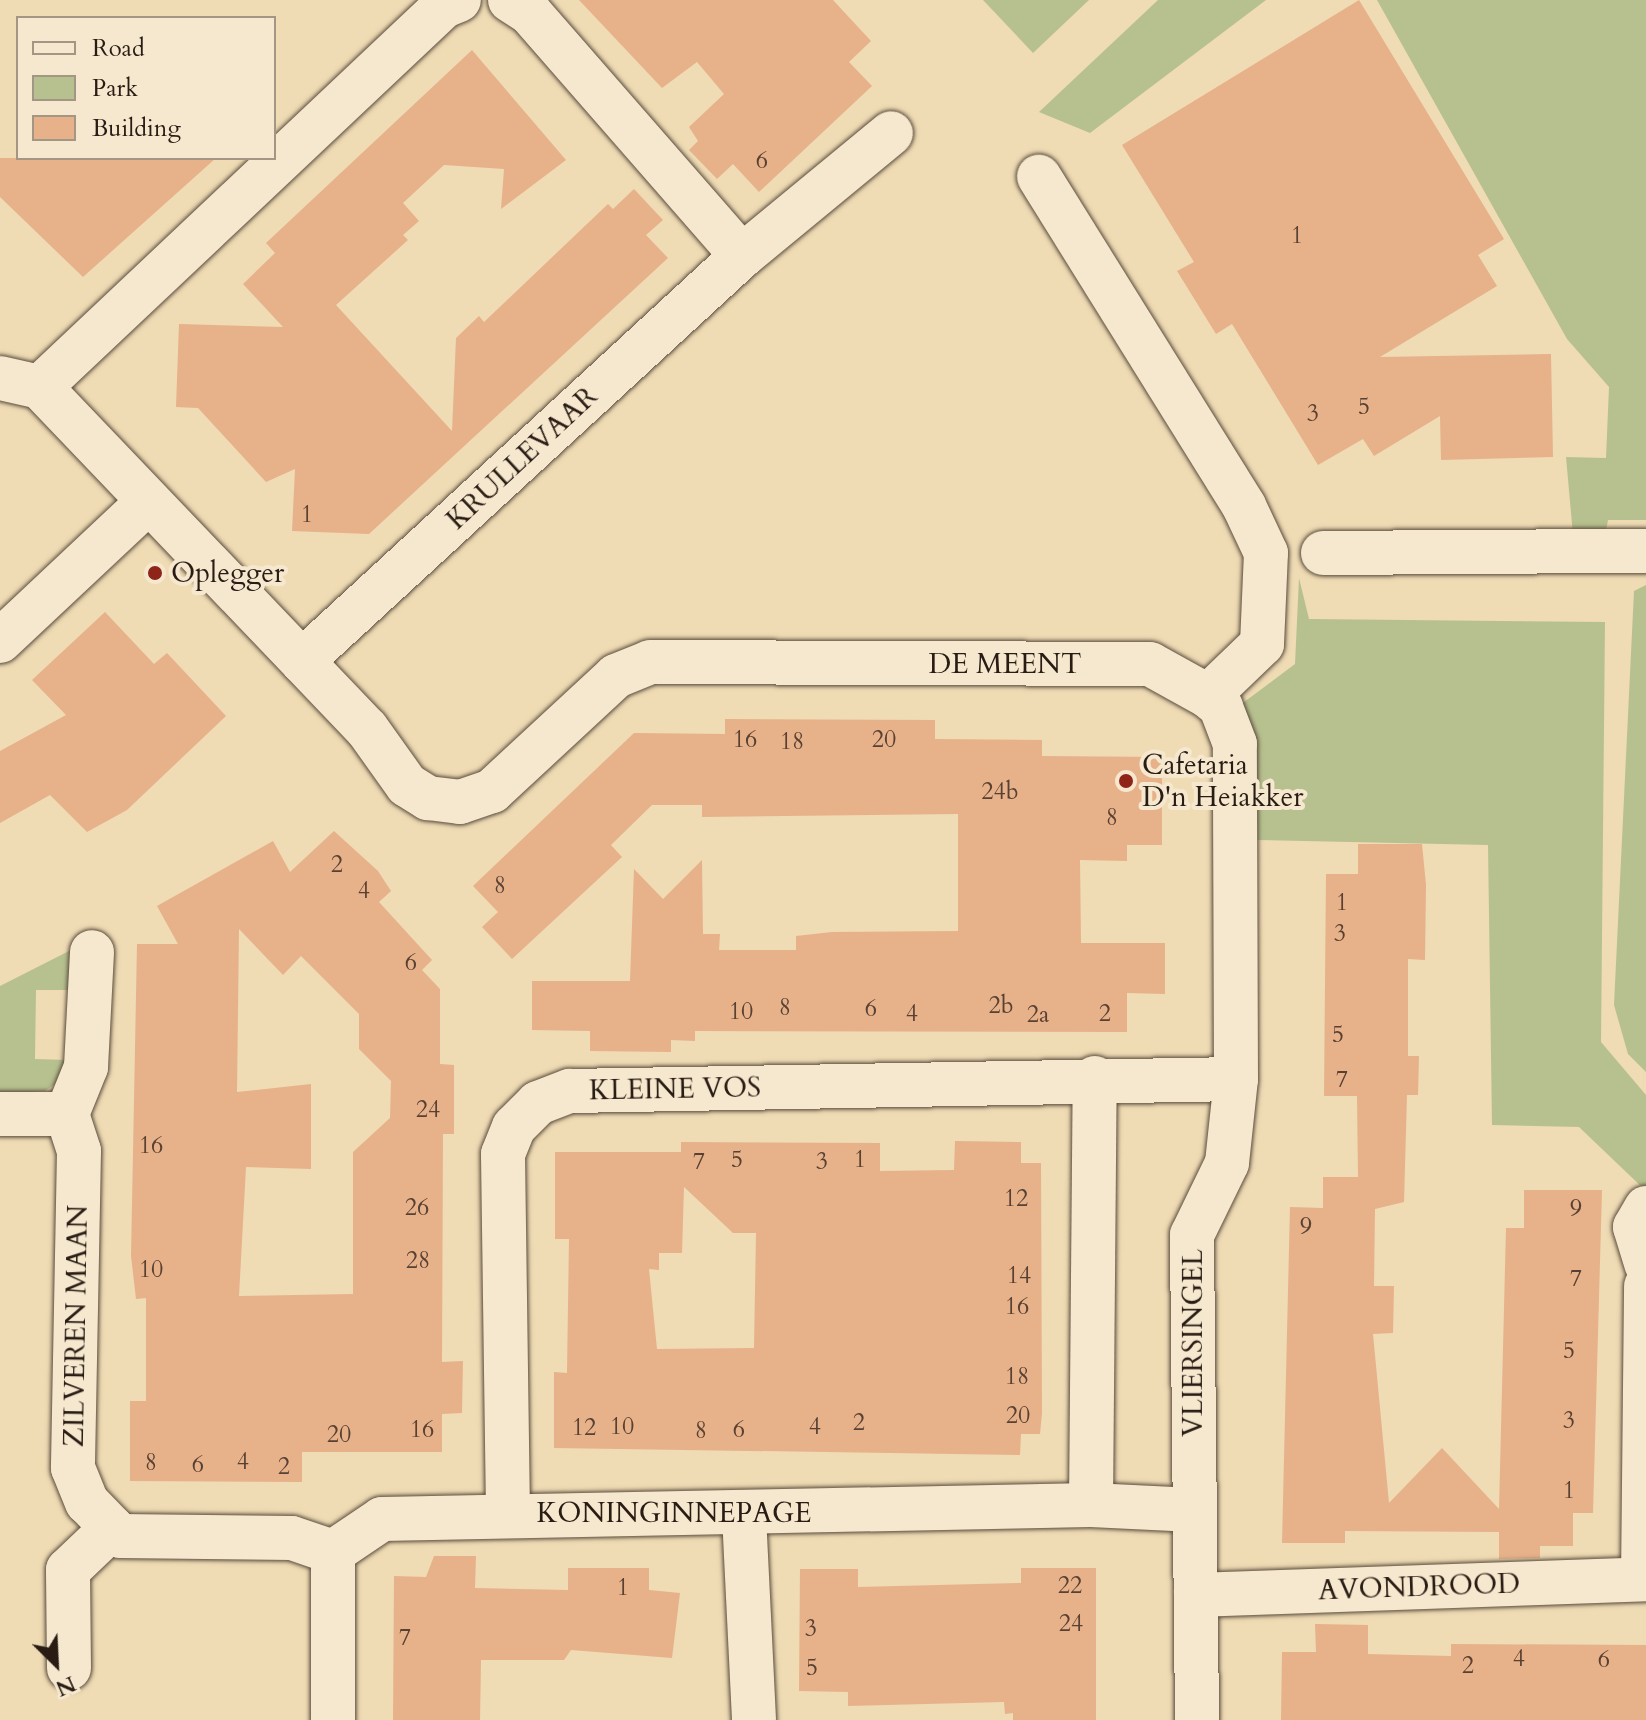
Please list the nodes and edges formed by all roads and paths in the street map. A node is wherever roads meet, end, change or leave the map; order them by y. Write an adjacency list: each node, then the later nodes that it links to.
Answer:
1 (459, 0): 4 (street)
2 (510, 0): 7 (street)
3 (891, 133): 7 (street, KRULLEVAAR)
4 (276, 155)
5 (270, 160): 8 (street)
6 (1039, 177): 14 (street)
7 (742, 256): 13 (street, KRULLEVAAR)
8 (20, 382): 9 (street, DE MEENT)
9 (149, 501): 12 (street); 13 (street, DE MEENT)
10 (1636, 551): 11 (street)
11 (1323, 553)
12 (0, 641)
13 (302, 661): 14 (street, DE MEENT)
14 (1208, 696): 17 (street, VLIERSINGEL)
15 (92, 952): 19 (street)
16 (1095, 1078): 17 (street, KLEINE VOS); 23 (street); 25 (street, KLEINE VOS)
17 (1236, 1079): 24 (street, VLIERSINGEL)
18 (0, 1114): 19 (street)
19 (67, 1114): 27 (street, ZILVEREN MAAN)
20 (1638, 1198): 21 (street)
21 (1646, 1264)
22 (1646, 1286): 29 (street, AVONDROOD)
23 (1091, 1505): 24 (street, KONINGINNEPAGE); 26 (street, KONINGINNEPAGE)
24 (1194, 1510): 30 (street, VLIERSINGEL)
25 (508, 1513): 26 (street, KONINGINNEPAGE); 28 (street, KONINGINNEPAGE)
26 (744, 1515): 33 (street)
27 (112, 1528): 28 (street); 31 (street)
28 (333, 1552): 32 (street)
29 (1644, 1579): 30 (street, AVONDROOD)
30 (1196, 1595): 34 (street, VLIERSINGEL)
31 (69, 1668)
32 (333, 1720)
33 (754, 1720)
34 (1197, 1720)

